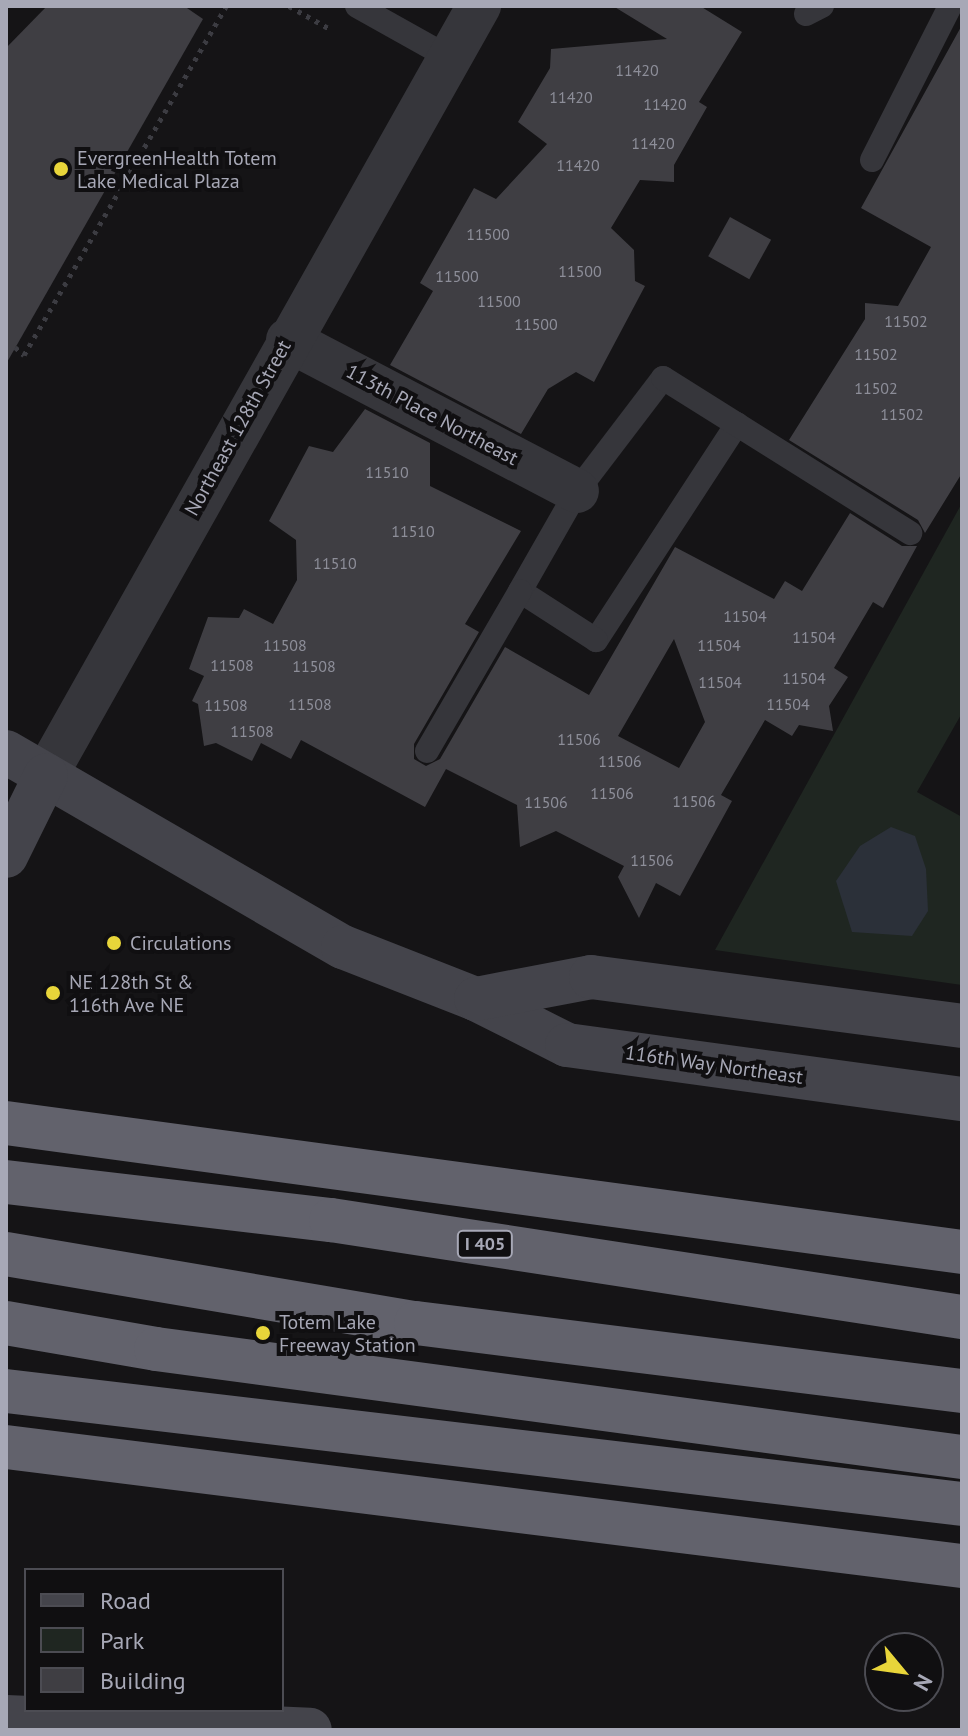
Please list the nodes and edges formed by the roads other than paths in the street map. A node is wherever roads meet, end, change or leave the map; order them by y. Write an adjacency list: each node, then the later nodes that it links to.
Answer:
1 (357, 6): 4 (lane)
2 (479, 6): 4 (street, Northeast 128th Street)
3 (950, 6): 5 (lane)
4 (450, 58): 6 (street, Northeast 128th Street)
5 (872, 160)
6 (288, 340): 8 (street, 113th Place Northeast); 13 (street, Northeast 128th Street)
7 (737, 424): 8 (lane); 9 (lane); 10 (lane)
8 (577, 491): 10 (lane)
9 (910, 533)
10 (520, 591): 11 (lane)
11 (427, 751)
12 (6, 752): 13 (street, 116th Way Northeast)
13 (46, 775): 14 (street, Northeast 128th Street); 15 (street, 116th Way Northeast)
14 (6, 856)
15 (476, 999): 16 (street); 17 (street, 116th Way Northeast)
16 (962, 1026)
17 (962, 1099)
18 (6, 1123): 20 (highway)
19 (6, 1182): 22 (highway, I 405)
20 (962, 1252)
21 (6, 1254): 25 (highway)
22 (962, 1317)
23 (6, 1323): 27 (highway)
24 (6, 1391): 28 (highway)
25 (962, 1391)
26 (6, 1447): 29 (highway)
27 (962, 1457)
28 (962, 1504)
29 (962, 1566)
30 (6, 1717): 31 (street)
31 (62, 1725): 32 (street)
32 (310, 1730)

